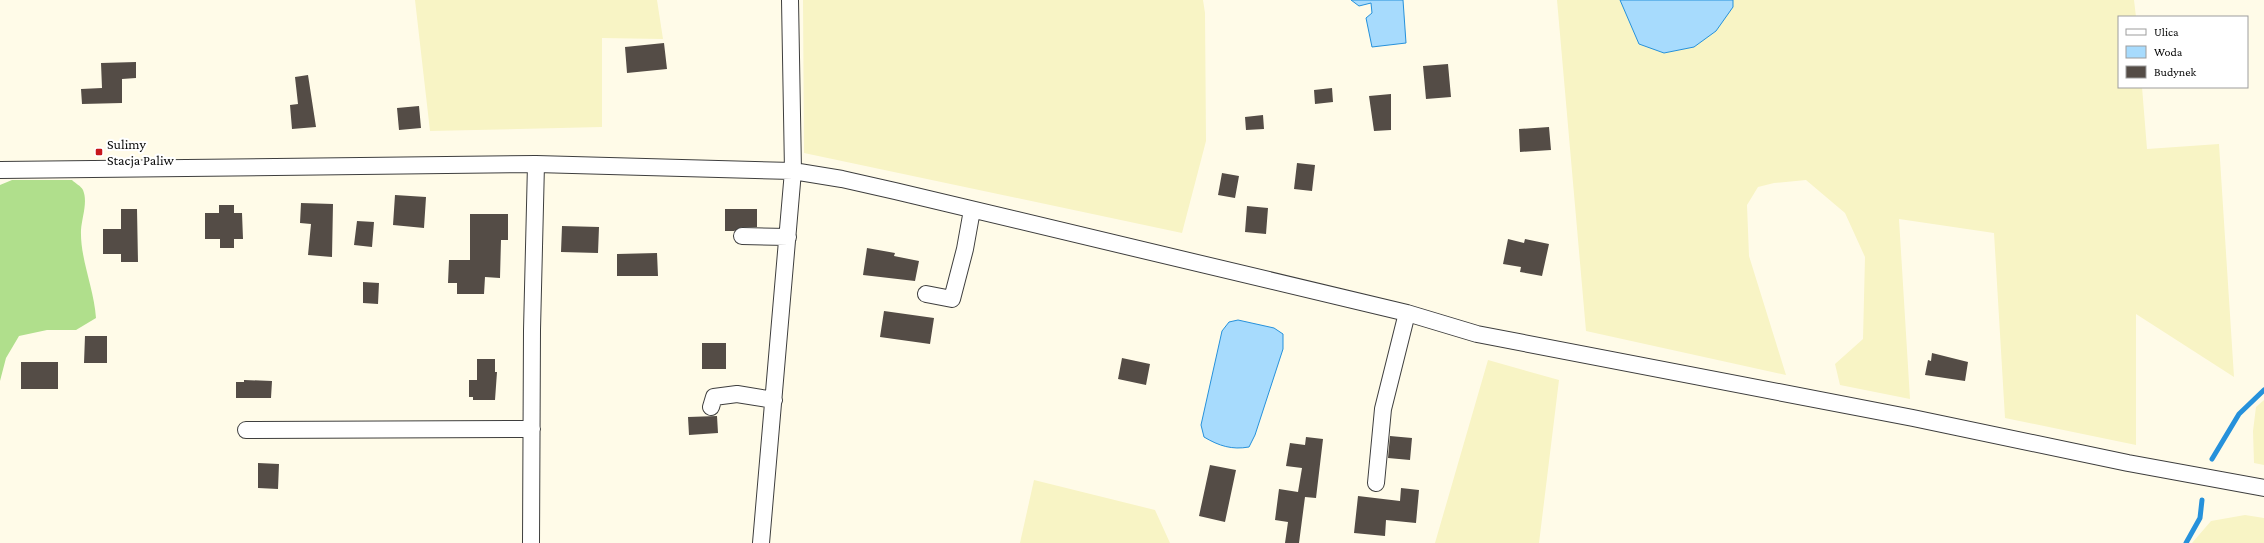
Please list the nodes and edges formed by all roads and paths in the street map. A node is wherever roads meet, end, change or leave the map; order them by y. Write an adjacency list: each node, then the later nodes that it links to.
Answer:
1 (790, 0): 4 (street)
2 (536, 164): 3 (street); 4 (street); 12 (street)
3 (0, 170)
4 (793, 171): 5 (street); 7 (street)
5 (972, 210): 8 (street); 9 (street)
6 (742, 236): 7 (street)
7 (788, 237): 10 (street)
8 (926, 294)
9 (1407, 313): 14 (street); 15 (street)
10 (774, 400): 11 (street); 17 (street)
11 (711, 407)
12 (532, 429): 13 (street); 16 (street)
13 (246, 430)
14 (1376, 483)
15 (2264, 488)
16 (531, 543)
17 (761, 543)

